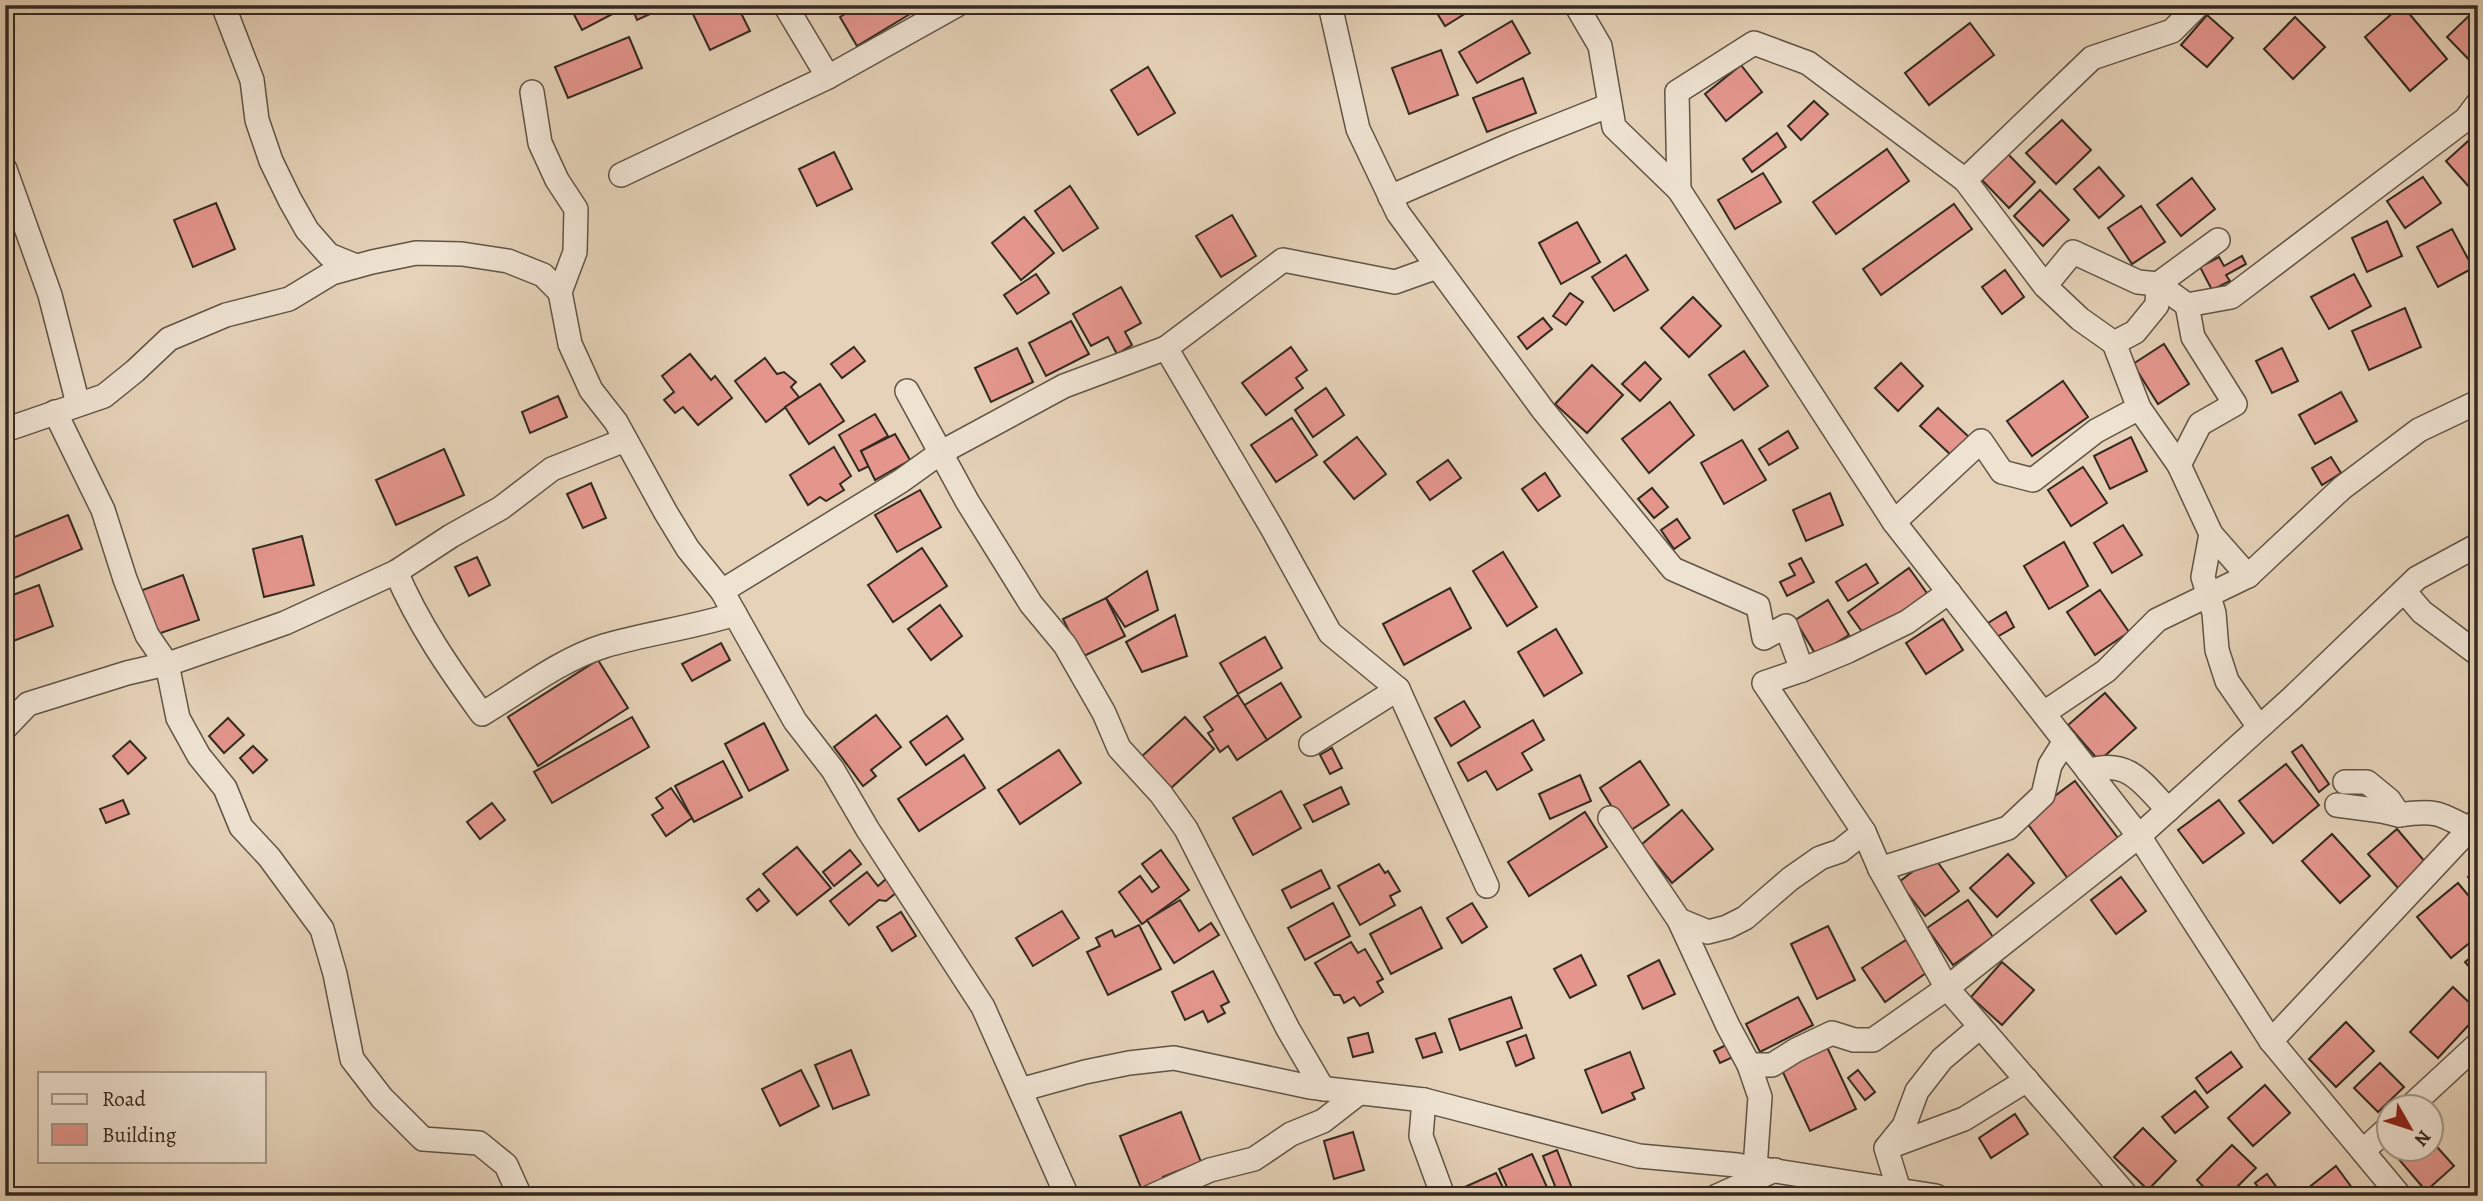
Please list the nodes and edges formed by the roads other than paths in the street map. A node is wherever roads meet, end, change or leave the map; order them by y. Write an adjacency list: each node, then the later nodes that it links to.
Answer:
1 (223, 5): 17 (street)
2 (785, 5): 7 (street)
3 (957, 5): 7 (street)
4 (1330, 5): 15 (street)
5 (1576, 5): 10 (street)
6 (2198, 5): 13 (street)
7 (828, 77): 12 (street)
8 (532, 92): 21 (street)
9 (2478, 103): 22 (street)
10 (1610, 105): 14 (street); 15 (street)
11 (5, 169): 27 (street)
12 (621, 175)
13 (1965, 180): 14 (street); 20 (street)
14 (1679, 190): 34 (street)
15 (1390, 197): 18 (street)
16 (2218, 240): 19 (street)
17 (356, 266): 21 (street); 27 (street)
18 (1437, 267): 24 (street); 46 (street)
19 (2158, 284): 20 (street); 22 (street); 23 (street)
20 (2045, 286): 23 (street)
21 (560, 292): 31 (street)
22 (2188, 305): 33 (street)
23 (2113, 343): 28 (street)
24 (1166, 348): 32 (street); 47 (street)
25 (907, 391): 32 (street)
26 (2478, 402): 38 (street)
27 (78, 404): 29 (street)
28 (2139, 408): 33 (street); 34 (street)
29 (55, 412): 30 (street); 45 (street)
30 (5, 430)
31 (625, 440): 37 (street); 39 (street)
32 (940, 453): 39 (street); 71 (street)
33 (2179, 465): 35 (street)
34 (1894, 522): 41 (street)
35 (2211, 534): 38 (street); 42 (street)
36 (2478, 545): 40 (street)
37 (396, 572): 43 (street); 45 (street)
38 (2248, 576): 42 (street)
39 (722, 591): 43 (street)
40 (2404, 591): 44 (street); 49 (street)
41 (1949, 592): 46 (street); 48 (street)
42 (2210, 595): 48 (street); 49 (street)
43 (735, 614): 72 (street)
44 (2478, 654)
45 (167, 664): 50 (street); 82 (street)
46 (1802, 670): 60 (street)
47 (1398, 690): 52 (street); 63 (street)
48 (2044, 713): 51 (street)
49 (2259, 727): 56 (street)
50 (5, 728)
51 (2065, 741): 53 (street); 62 (street)
52 (1311, 744)
53 (2088, 771): 56 (street); 61 (street)
54 (2345, 782): 57 (street)
55 (2337, 806): 57 (street)
56 (2168, 810): 61 (street)
57 (2399, 815): 59 (street)
58 (1610, 818): 64 (street)
59 (2474, 824): 67 (street)
60 (1864, 832): 62 (street); 64 (street)
61 (2139, 836): 65 (street); 67 (street)
62 (1880, 869): 65 (street)
63 (1487, 886)
64 (1679, 920): 69 (street)
65 (1947, 988): 66 (street); 69 (street)
66 (1980, 1027): 70 (street); 77 (street)
67 (2271, 1041): 78 (street)
68 (2478, 1044): 73 (street)
69 (1749, 1065): 79 (street)
70 (2027, 1080): 77 (street); 88 (street)
71 (1323, 1089): 72 (street); 74 (street)
72 (1020, 1090): 83 (street)
73 (2427, 1092)
74 (1359, 1093): 75 (street); 84 (street)
75 (1424, 1100): 79 (street); 85 (street)
76 (2374, 1141): 78 (street)
77 (1886, 1148): 80 (street)
78 (2363, 1151): 81 (street)
79 (1765, 1169): 80 (street); 86 (street)
80 (1899, 1190): 87 (street)
81 (2395, 1193)
82 (520, 1196)
83 (1067, 1196)
84 (1152, 1196)
85 (1443, 1196)
86 (1717, 1196)
87 (1936, 1196)
88 (2127, 1196)

